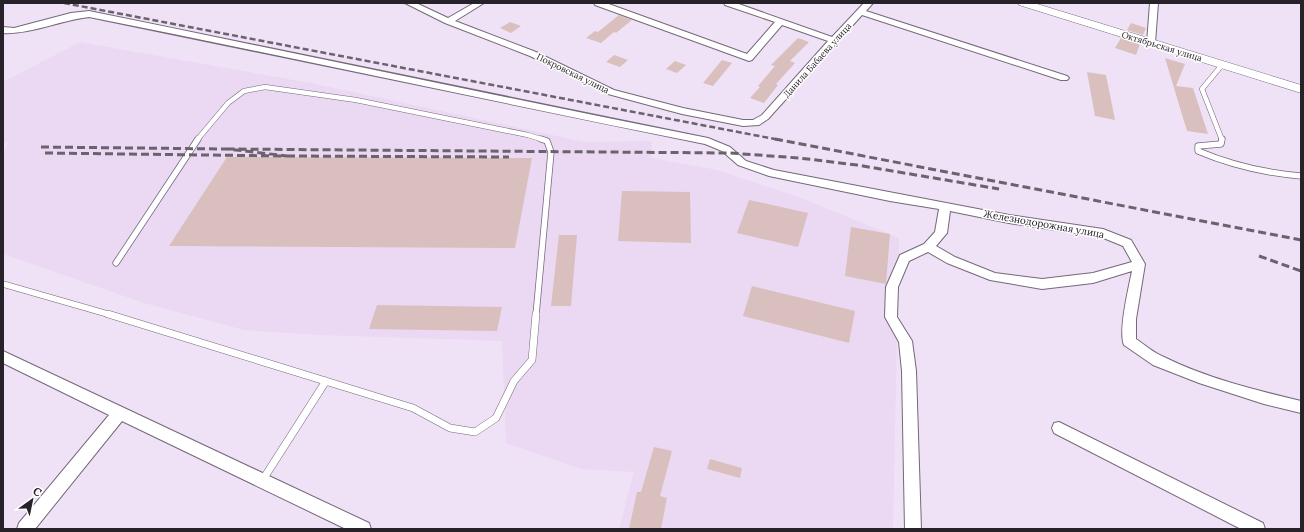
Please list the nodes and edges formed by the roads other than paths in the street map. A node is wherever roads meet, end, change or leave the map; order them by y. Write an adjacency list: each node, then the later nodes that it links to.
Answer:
1 (409, 3): 9 (street, Покровская улица)
2 (480, 3): 9 (street)
3 (598, 3): 10 (street)
4 (728, 3): 10 (street)
5 (869, 3): 8 (street, Данила Бабаева улица)
6 (1023, 3): 13 (street, Октябрьская улица)
7 (1154, 3): 13 (street)
8 (861, 12): 12 (street, Данила Бабаева улица); 15 (street)
9 (448, 20): 17 (street, Покровская улица)
10 (781, 21): 12 (street)
11 (3, 30): 19 (street, Железнодорожная улица)
12 (834, 40): 17 (street, Данила Бабаева улица)
13 (1152, 43): 14 (street, Октябрьская улица)
14 (1222, 65): 16 (street, Октябрьская улица); 18 (lane)
15 (1064, 78)
16 (1301, 89)
17 (765, 117)
18 (1301, 176)
19 (946, 206): 20 (street); 22 (street, Железнодорожная улица)
20 (928, 247): 22 (street); 32 (street)
21 (116, 263): 25 (lane)
22 (1139, 264): 26 (street)
23 (3, 284): 25 (lane)
24 (3, 357): 27 (street)
25 (326, 381): 29 (lane)
26 (1301, 407)
27 (120, 412): 29 (street); 30 (street)
28 (1058, 428): 33 (street)
29 (262, 481): 31 (street)
30 (25, 529)
31 (363, 529)
32 (913, 529)
33 (1256, 529)

